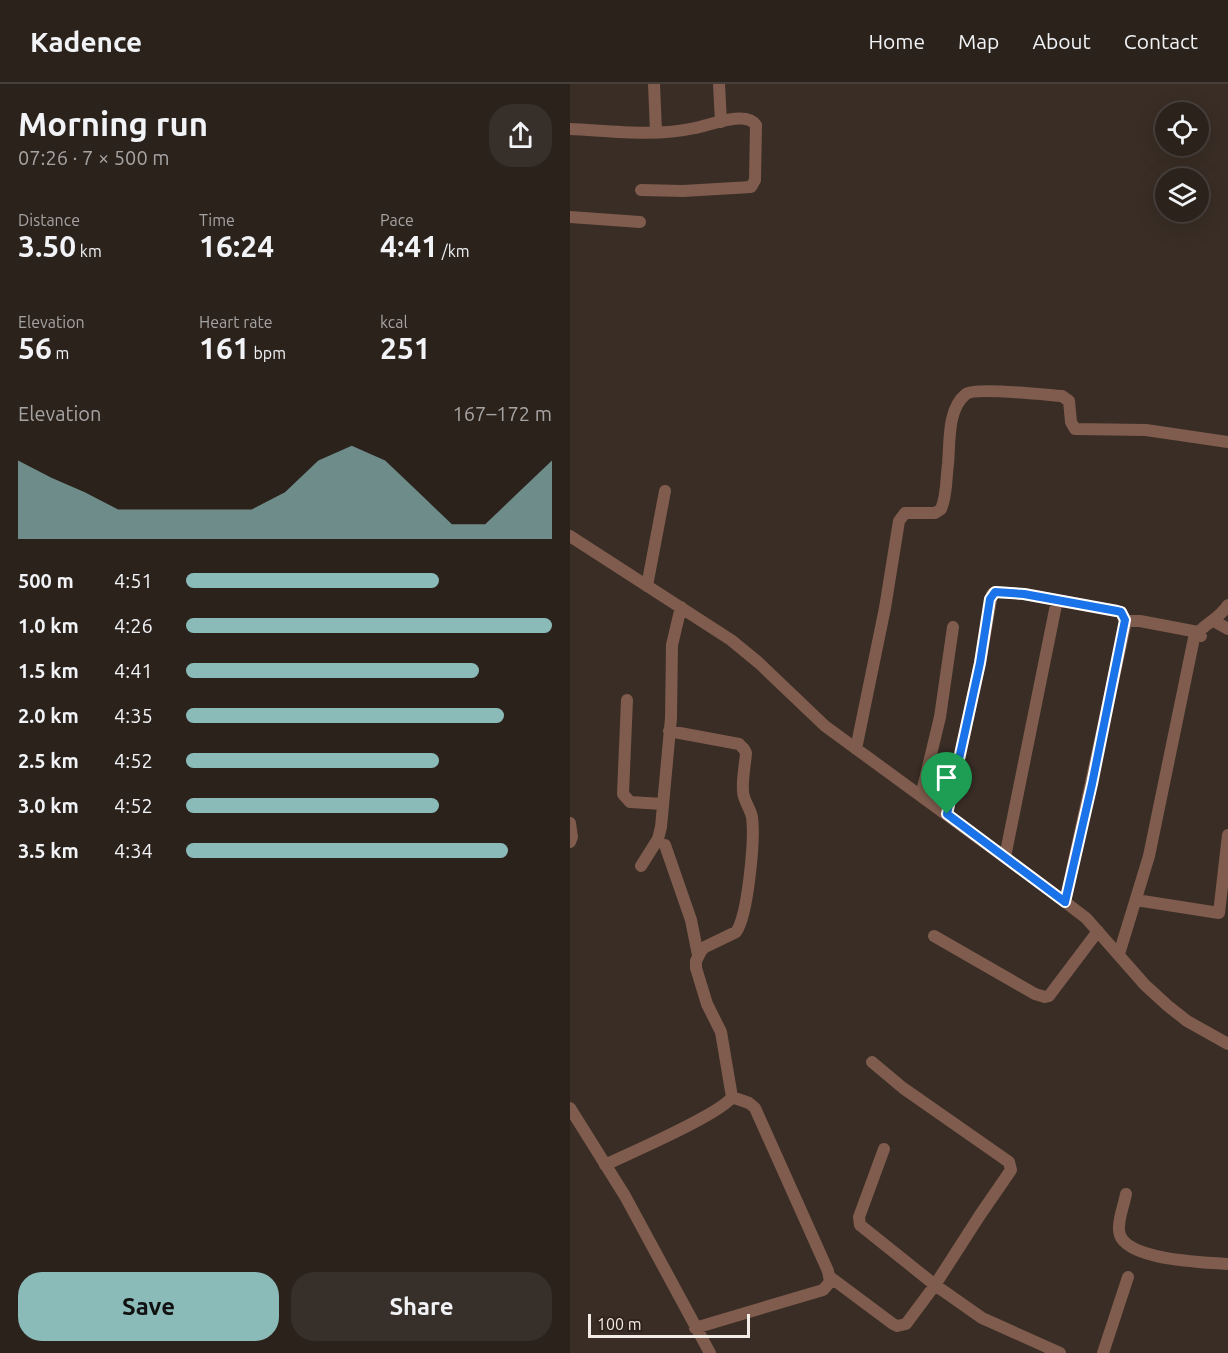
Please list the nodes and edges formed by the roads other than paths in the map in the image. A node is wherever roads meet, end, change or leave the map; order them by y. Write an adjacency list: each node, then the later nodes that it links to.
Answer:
1 (654, 84): 5 (street)
2 (719, 84): 3 (street)
3 (721, 122): 5 (street); 6 (street)
4 (570, 129): 5 (street)
5 (656, 132)
6 (641, 190)
7 (570, 217): 8 (street)
8 (640, 222)
9 (1228, 442): 23 (street)
10 (665, 491): 12 (street)
11 (570, 536): 12 (street)
12 (647, 586): 15 (street)
13 (1057, 600): 16 (street); 26 (street); 31 (street)
14 (1228, 605): 17 (street)
15 (681, 607): 22 (street); 23 (street)
16 (1125, 620): 20 (street); 34 (street)
17 (1215, 621): 19 (street); 20 (street)
18 (953, 627): 24 (street)
19 (1228, 629)
20 (1199, 634): 33 (street)
21 (627, 700): 25 (street)
22 (669, 731): 25 (street); 38 (street)
23 (856, 749): 24 (street)
24 (921, 796): 26 (street)
25 (663, 804): 32 (street)
26 (947, 814): 31 (street)
27 (570, 823): 29 (street)
28 (1228, 835): 33 (street)
29 (570, 842)
30 (665, 845): 38 (street)
31 (1005, 857): 34 (street)
32 (641, 866)
33 (1136, 900): 37 (street)
34 (1065, 902): 35 (street)
35 (1098, 931): 36 (street); 37 (street)
36 (934, 936)
37 (1119, 954): 39 (street)
38 (698, 955): 41 (street)
39 (1228, 1044)
40 (872, 1062): 49 (street)
41 (732, 1096): 44 (street); 47 (street)
42 (570, 1108): 44 (street)
43 (884, 1149): 49 (street)
44 (605, 1165): 50 (street)
45 (1126, 1194): 46 (street)
46 (1228, 1264)
47 (830, 1277): 49 (street); 50 (street)
48 (1128, 1277): 53 (street)
49 (935, 1285): 52 (street)
50 (695, 1328): 51 (street)
51 (710, 1353)
52 (1060, 1353)
53 (1103, 1353)

